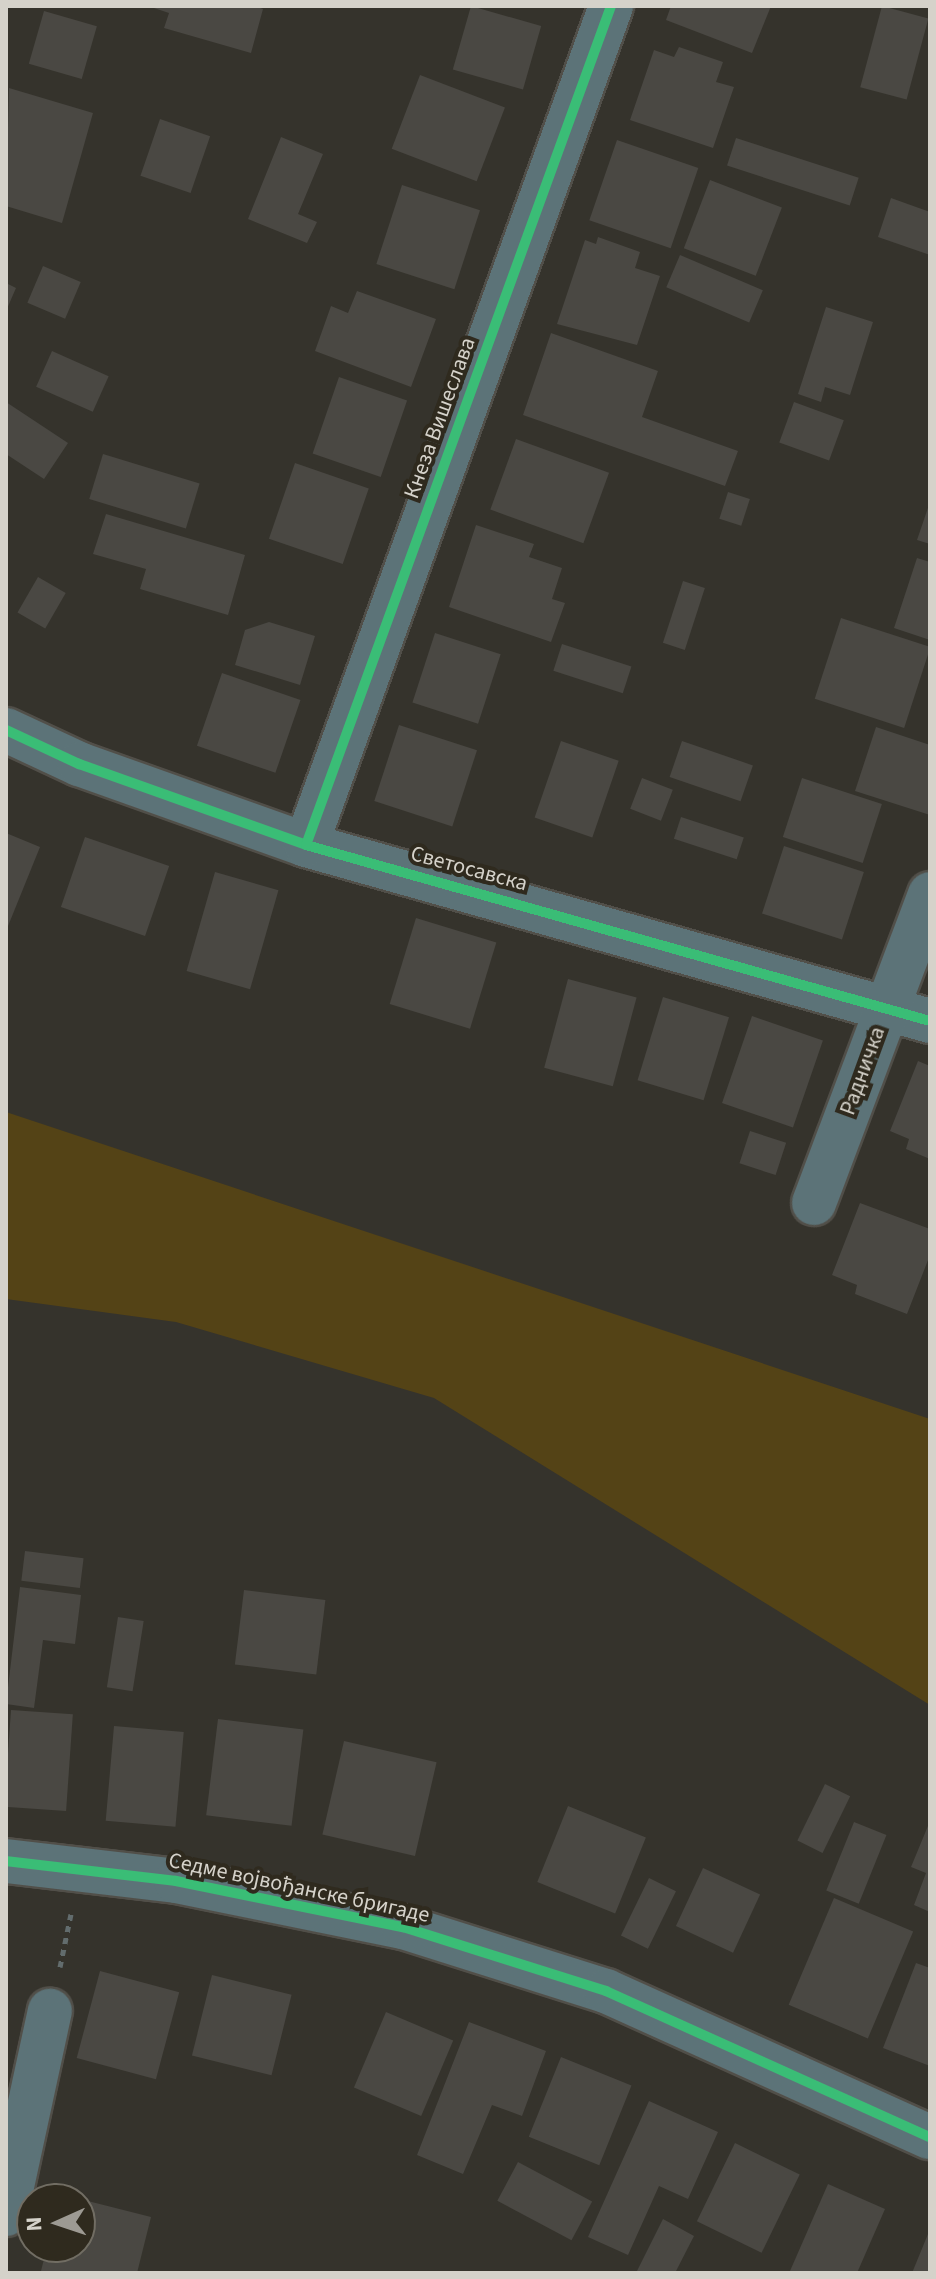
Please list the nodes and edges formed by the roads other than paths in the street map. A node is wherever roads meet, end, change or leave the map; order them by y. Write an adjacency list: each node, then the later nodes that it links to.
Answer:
1 (611, 6): 3 (street, Кнеза Вишеслава)
2 (6, 730): 3 (street, Светосавска)
3 (306, 845): 5 (street, Светосавска)
4 (930, 894): 5 (street, Радничка)
5 (886, 1008): 6 (street, Светосавска); 7 (street, Радничка)
6 (930, 1021)
7 (814, 1203)
8 (6, 1861): 10 (street, Седме војвођанске бригаде)
9 (50, 2011): 11 (street)
10 (930, 2137)
11 (6, 2214)

